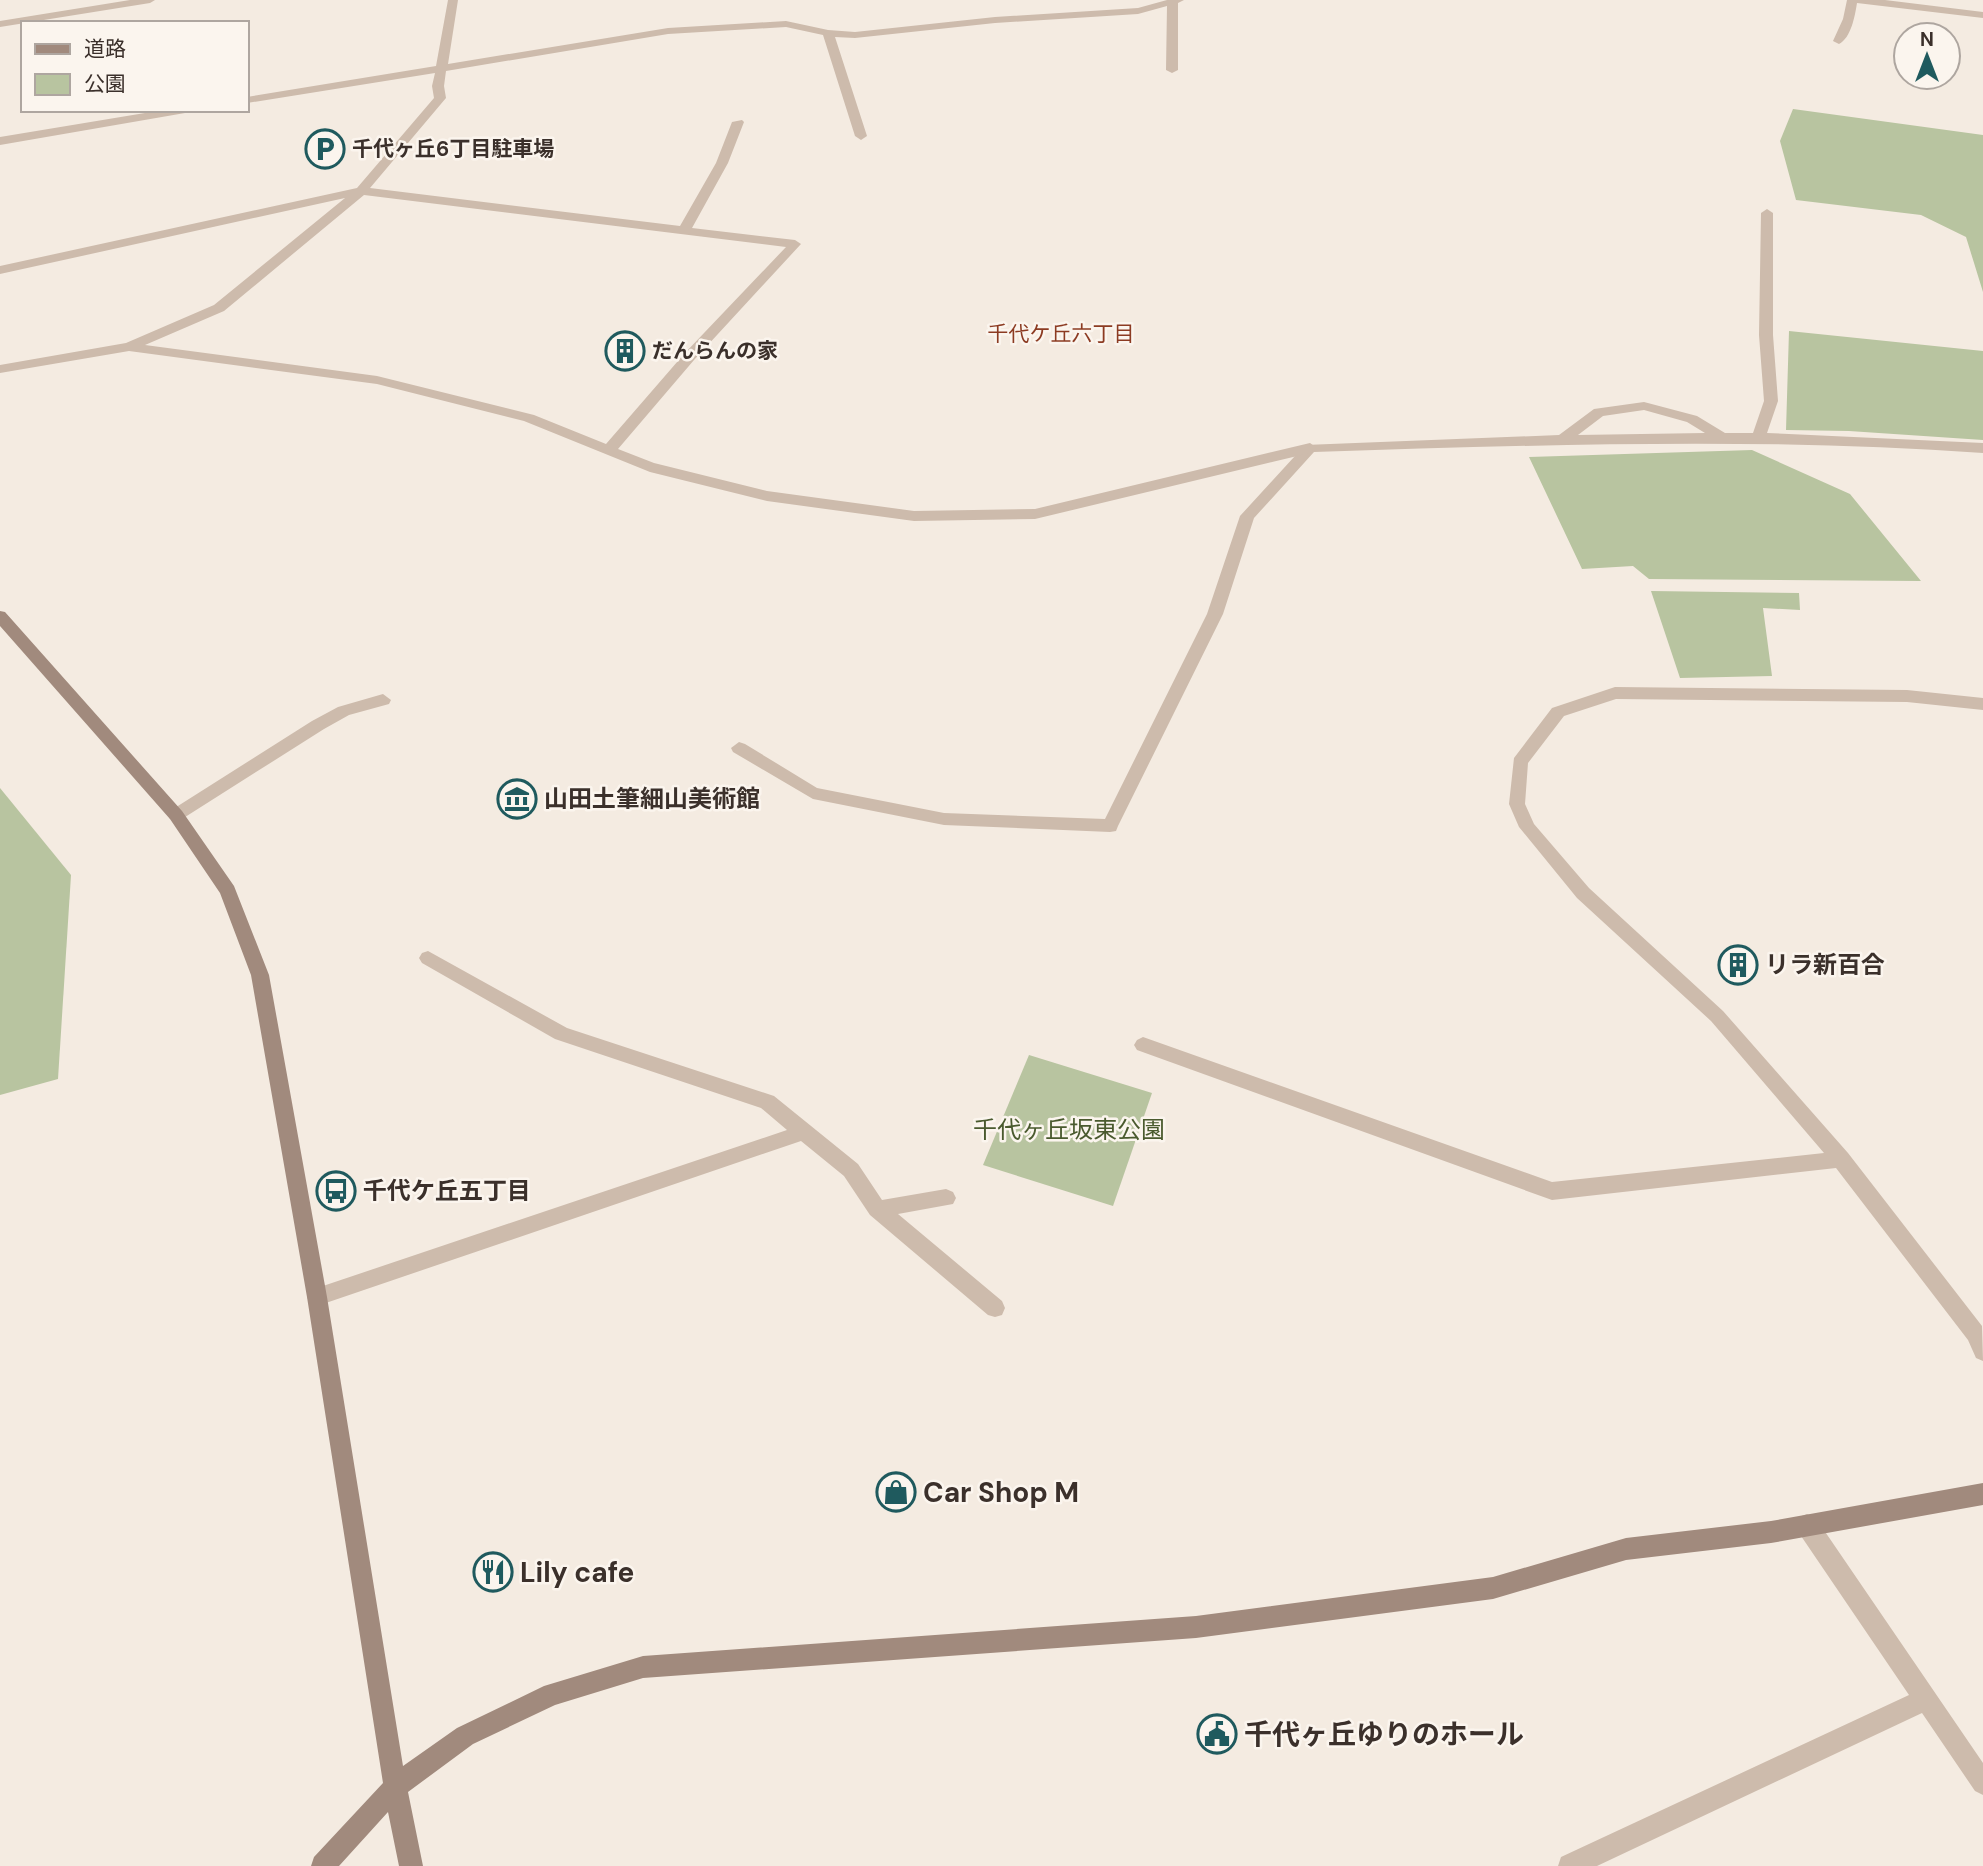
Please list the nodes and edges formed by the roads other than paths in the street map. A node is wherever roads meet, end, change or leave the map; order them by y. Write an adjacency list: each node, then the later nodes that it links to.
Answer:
1 (150, 0): 8 (street)
2 (453, 0): 11 (street)
3 (1852, 0): 10 (street)
4 (1858, 0): 6 (street)
5 (1176, 1): 9 (street); 12 (street)
6 (1944, 5): 7 (street)
7 (1983, 15)
8 (0, 24)
9 (828, 33): 11 (street); 16 (street)
10 (1839, 41)
11 (443, 67): 13 (street); 18 (street)
12 (1172, 71)
13 (248, 100)
14 (173, 112): 17 (street)
15 (738, 122): 20 (street)
16 (861, 136)
17 (0, 141)
18 (361, 191): 20 (street); 21 (street); 22 (street)
19 (1767, 213): 25 (street)
20 (684, 231): 29 (street)
21 (0, 271)
22 (129, 347): 23 (street); 29 (street)
23 (0, 369)
24 (1725, 439): 25 (street); 26 (street); 26 (street)
25 (1758, 439): 28 (street)
26 (1562, 440): 27 (street)
27 (1310, 448): 29 (street); 33 (street)
28 (1983, 448)
29 (608, 451)
30 (0, 616): 34 (street)
31 (383, 700): 34 (street)
32 (1983, 704): 38 (street)
33 (739, 748)
34 (176, 815): 41 (street)
35 (428, 958): 37 (street)
36 (1143, 1045): 38 (street)
37 (804, 1132): 40 (street); 41 (street)
38 (1841, 1159): 43 (street)
39 (946, 1198): 40 (street)
40 (877, 1209): 42 (street)
41 (317, 1297): 48 (street)
42 (995, 1308)
43 (1983, 1351)
44 (1983, 1494): 45 (street)
45 (1807, 1525): 46 (street); 48 (street)
46 (1926, 1699): 47 (street); 51 (street)
47 (1983, 1783)
48 (396, 1787): 49 (street); 50 (street)
49 (323, 1866)
50 (411, 1866)
51 (1570, 1866)

